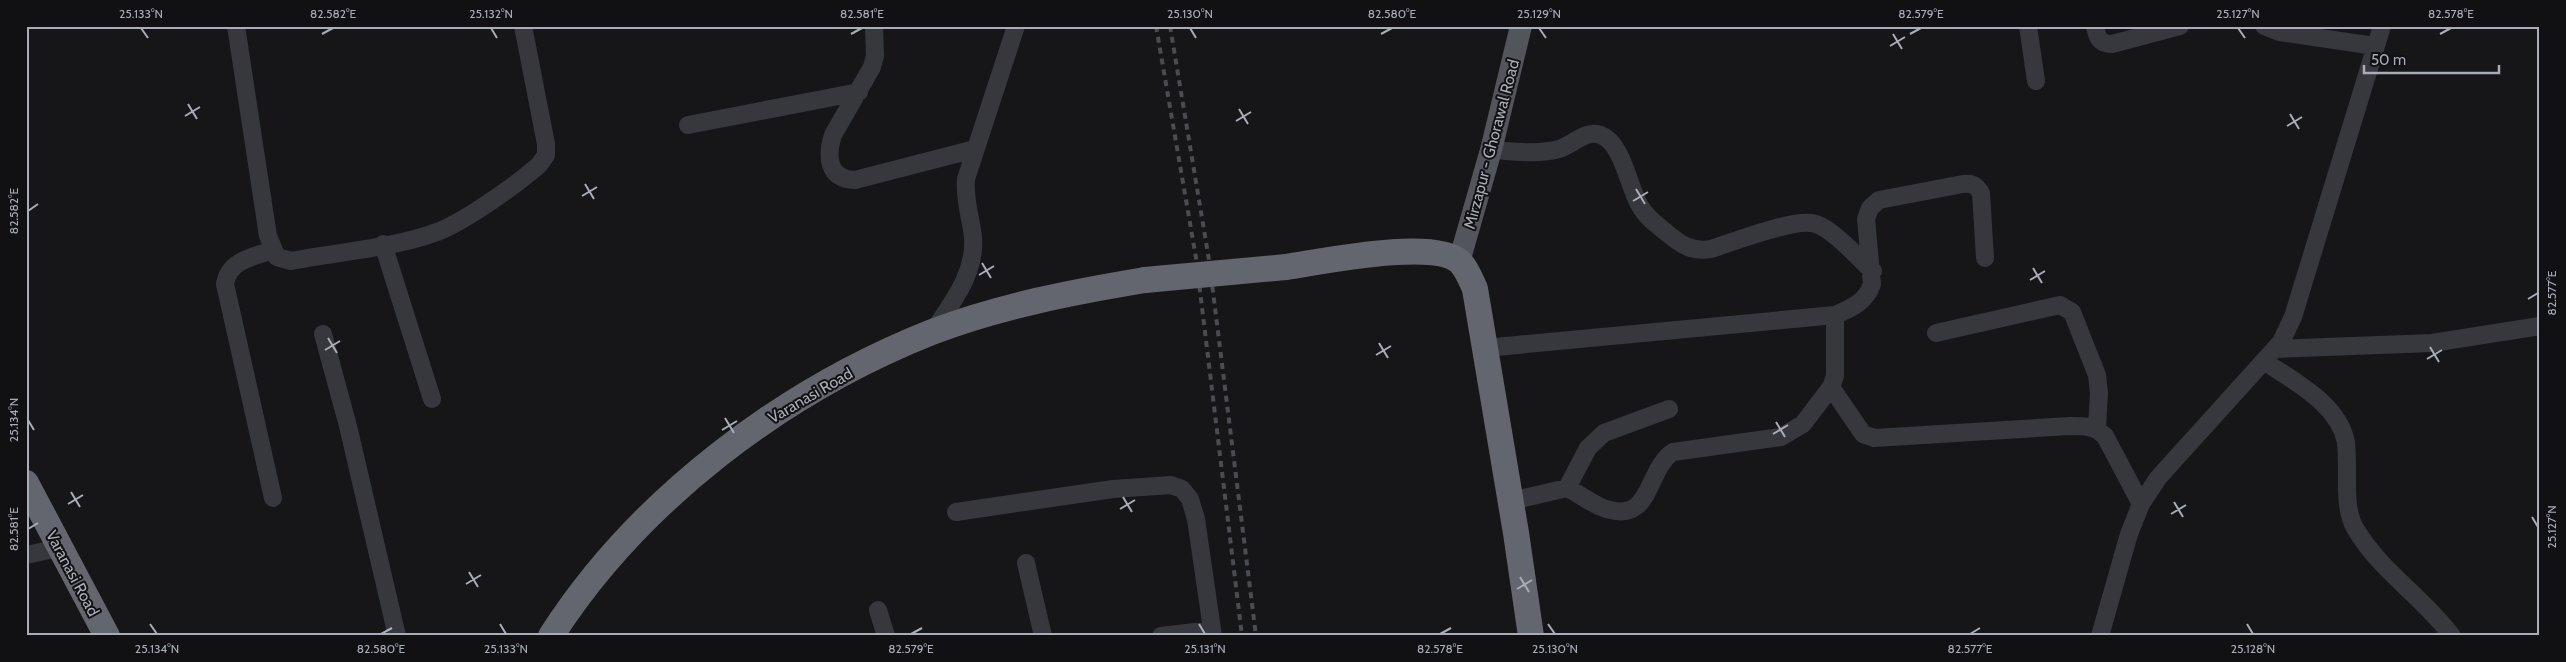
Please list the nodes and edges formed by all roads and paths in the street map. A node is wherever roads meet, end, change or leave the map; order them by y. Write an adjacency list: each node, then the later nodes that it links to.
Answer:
1 (236, 26): 18 (street)
2 (523, 26): 17 (street)
3 (874, 26): 13 (street)
4 (1016, 26): 15 (street)
5 (1521, 26): 16 (main road, Mirzapur - Ghorawal Road)
6 (2028, 26): 12 (street)
7 (2095, 26): 8 (street)
8 (2180, 26)
9 (2264, 26): 11 (street)
10 (2382, 26): 11 (street)
11 (2375, 46): 28 (street)
12 (2036, 81)
13 (859, 92): 14 (street); 15 (street)
14 (688, 125)
15 (975, 148): 24 (street)
16 (1491, 150): 20 (main road, Mirzapur - Ghorawal Road); 21 (street)
17 (384, 244): 18 (street); 30 (street)
18 (273, 250): 35 (street)
19 (1986, 258): 21 (street)
20 (1459, 262): 24 (highway, Varanasi Road, bridge); 27 (highway)
21 (1873, 271): 22 (street)
22 (1835, 315): 27 (street); 29 (street)
23 (2540, 326): 28 (street)
24 (933, 332): 46 (highway, Varanasi Road)
25 (1936, 333): 32 (street)
26 (323, 334): 45 (street)
27 (1485, 348): 36 (highway)
28 (2269, 355): 37 (street); 52 (street)
29 (1832, 387): 32 (street); 34 (street)
30 (432, 399)
31 (1669, 409): 34 (street)
32 (2097, 428): 37 (street)
33 (26, 483): 39 (highway, Varanasi Road)
34 (1567, 488): 36 (street)
35 (273, 498)
36 (1511, 501): 50 (highway)
37 (2141, 504): 51 (street)
38 (956, 512): 43 (street)
39 (59, 548): 40 (street); 44 (highway, Varanasi Road)
40 (26, 555)
41 (1026, 563): 48 (street)
42 (878, 610): 47 (street)
43 (1213, 633): 49 (street)
44 (107, 636)
45 (397, 636)
46 (551, 636)
47 (886, 636)
48 (1043, 636)
49 (1161, 636)
50 (1531, 636)
51 (2100, 636)
52 (2452, 636)

